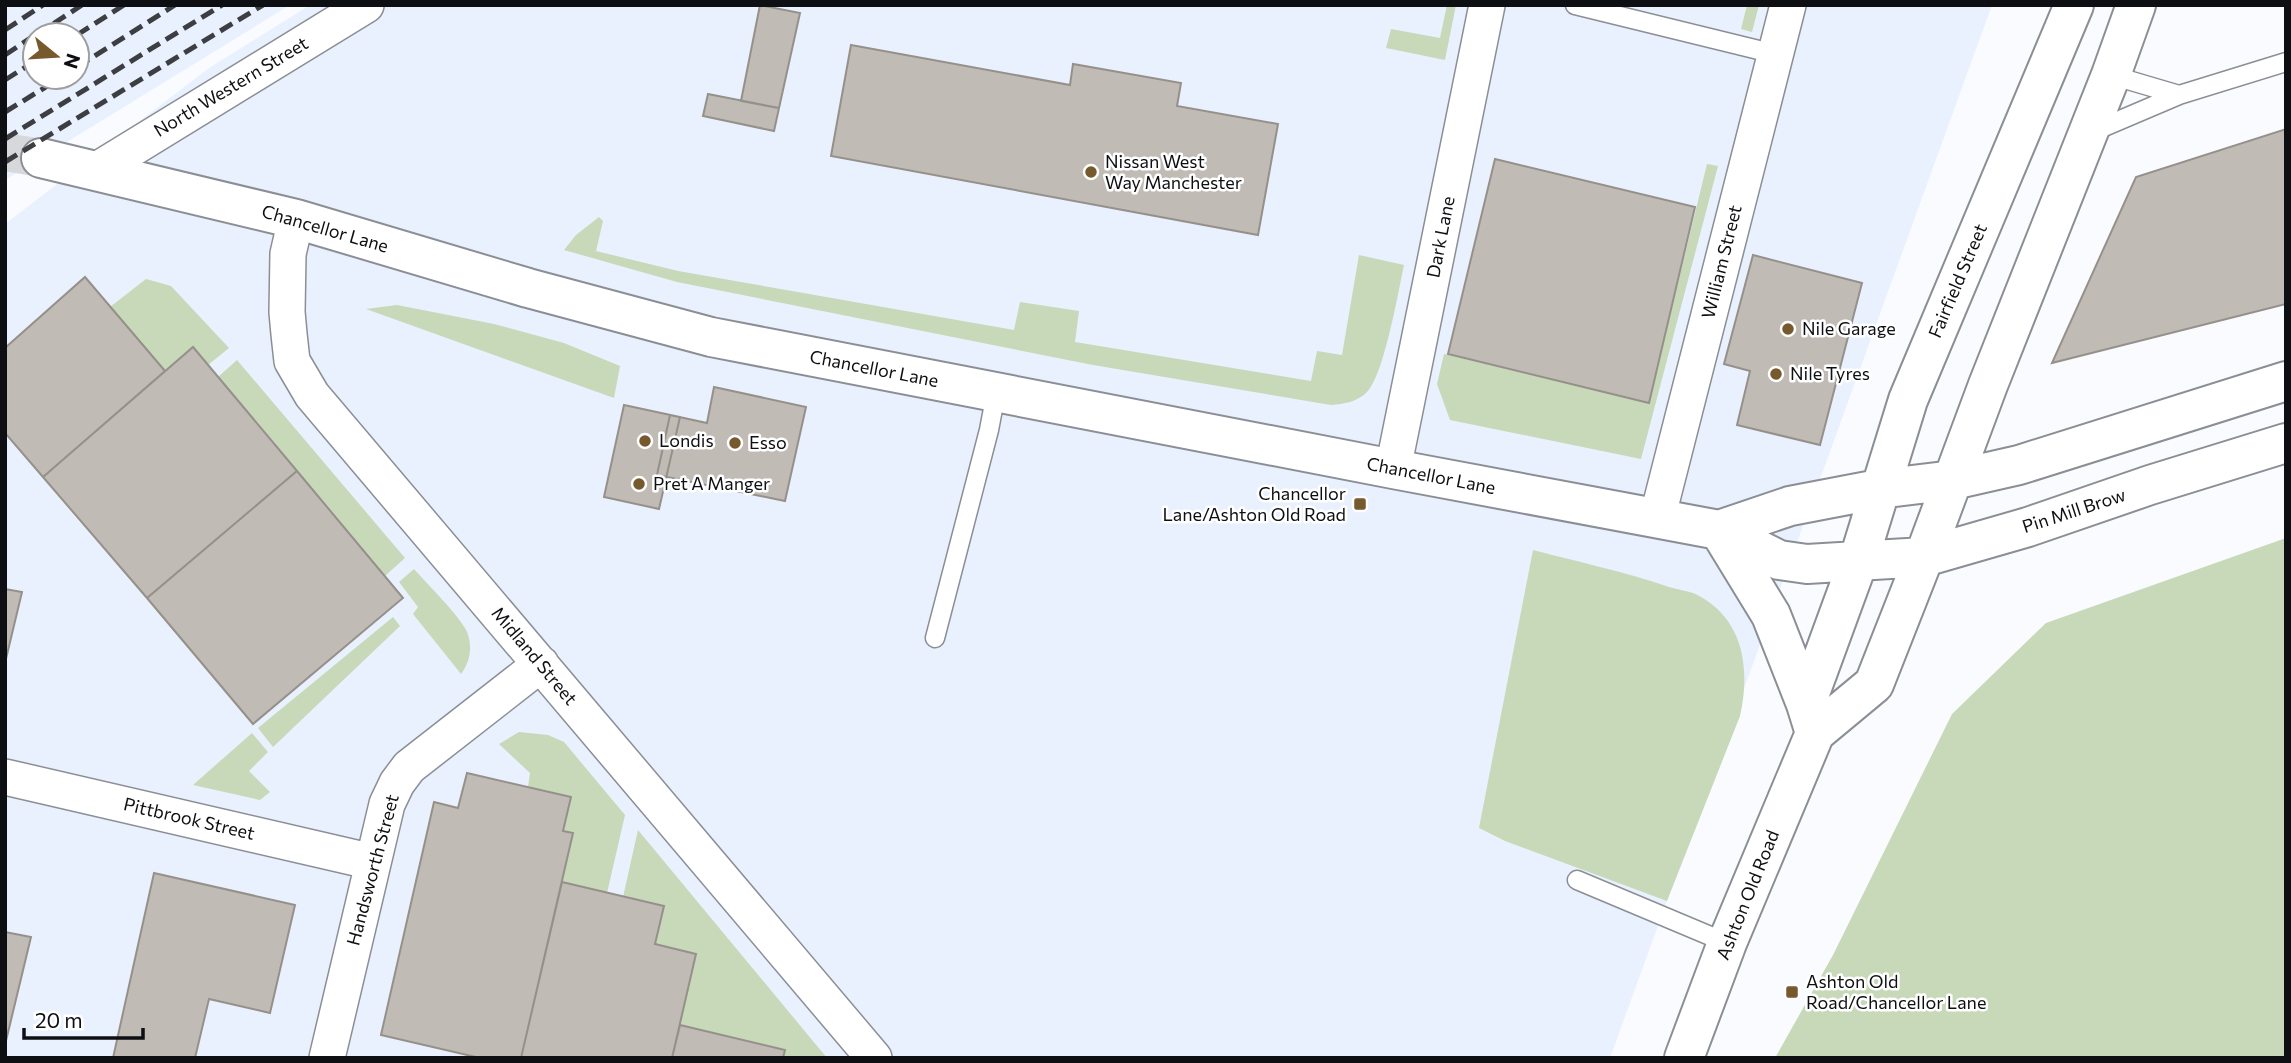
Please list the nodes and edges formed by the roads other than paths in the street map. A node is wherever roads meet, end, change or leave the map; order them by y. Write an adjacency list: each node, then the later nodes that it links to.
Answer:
1 (366, 5): 13 (street, North Western Street)
2 (1487, 5): 18 (street, Dark Lane)
3 (1575, 5): 7 (lane)
4 (1788, 5): 7 (street, William Street)
5 (2074, 5): 20 (highway, Fairfield Street)
6 (2136, 5): 9 (highway)
7 (1775, 54): 21 (street, William Street)
8 (2286, 62): 10 (lane)
9 (2111, 75): 10 (lane); 11 (highway)
10 (2179, 95): 11 (lane)
11 (2086, 134): 19 (highway)
12 (41, 158): 13 (highway, Chancellor Lane)
13 (97, 170): 14 (highway, Chancellor Lane)
14 (296, 219): 16 (highway, Chancellor Lane); 26 (street, Midland Street)
15 (2286, 381): 19 (highway)
16 (996, 393): 18 (highway, Chancellor Lane); 25 (lane)
17 (2286, 443): 23 (highway, Pin Mill Brow)
18 (1393, 469): 21 (highway, Chancellor Lane)
19 (1953, 480): 20 (highway, Chancellor Lane); 23 (highway)
20 (1880, 489): 22 (highway, Chancellor Lane); 24 (highway, Fairfield Street)
21 (1657, 519): 22 (highway, Chancellor Lane)
22 (1719, 530): 24 (highway, Chancellor Lane); 27 (highway)
23 (1924, 557): 24 (highway, Pin Mill Brow); 27 (highway, Ashton Old Road)
24 (1858, 562): 27 (highway, Ashton Old Road)
25 (935, 638)
26 (541, 664): 29 (street, Handsworth Street); 33 (street, Midland Street)
27 (1810, 718): 31 (highway, Ashton Old Road)
28 (5, 777): 29 (street, Pittbrook Street)
29 (373, 862): 32 (street, Handsworth Street)
30 (1577, 880): 31 (lane)
31 (1727, 943): 34 (highway, Ashton Old Road)
32 (327, 1058)
33 (874, 1058)
34 (1684, 1058)

